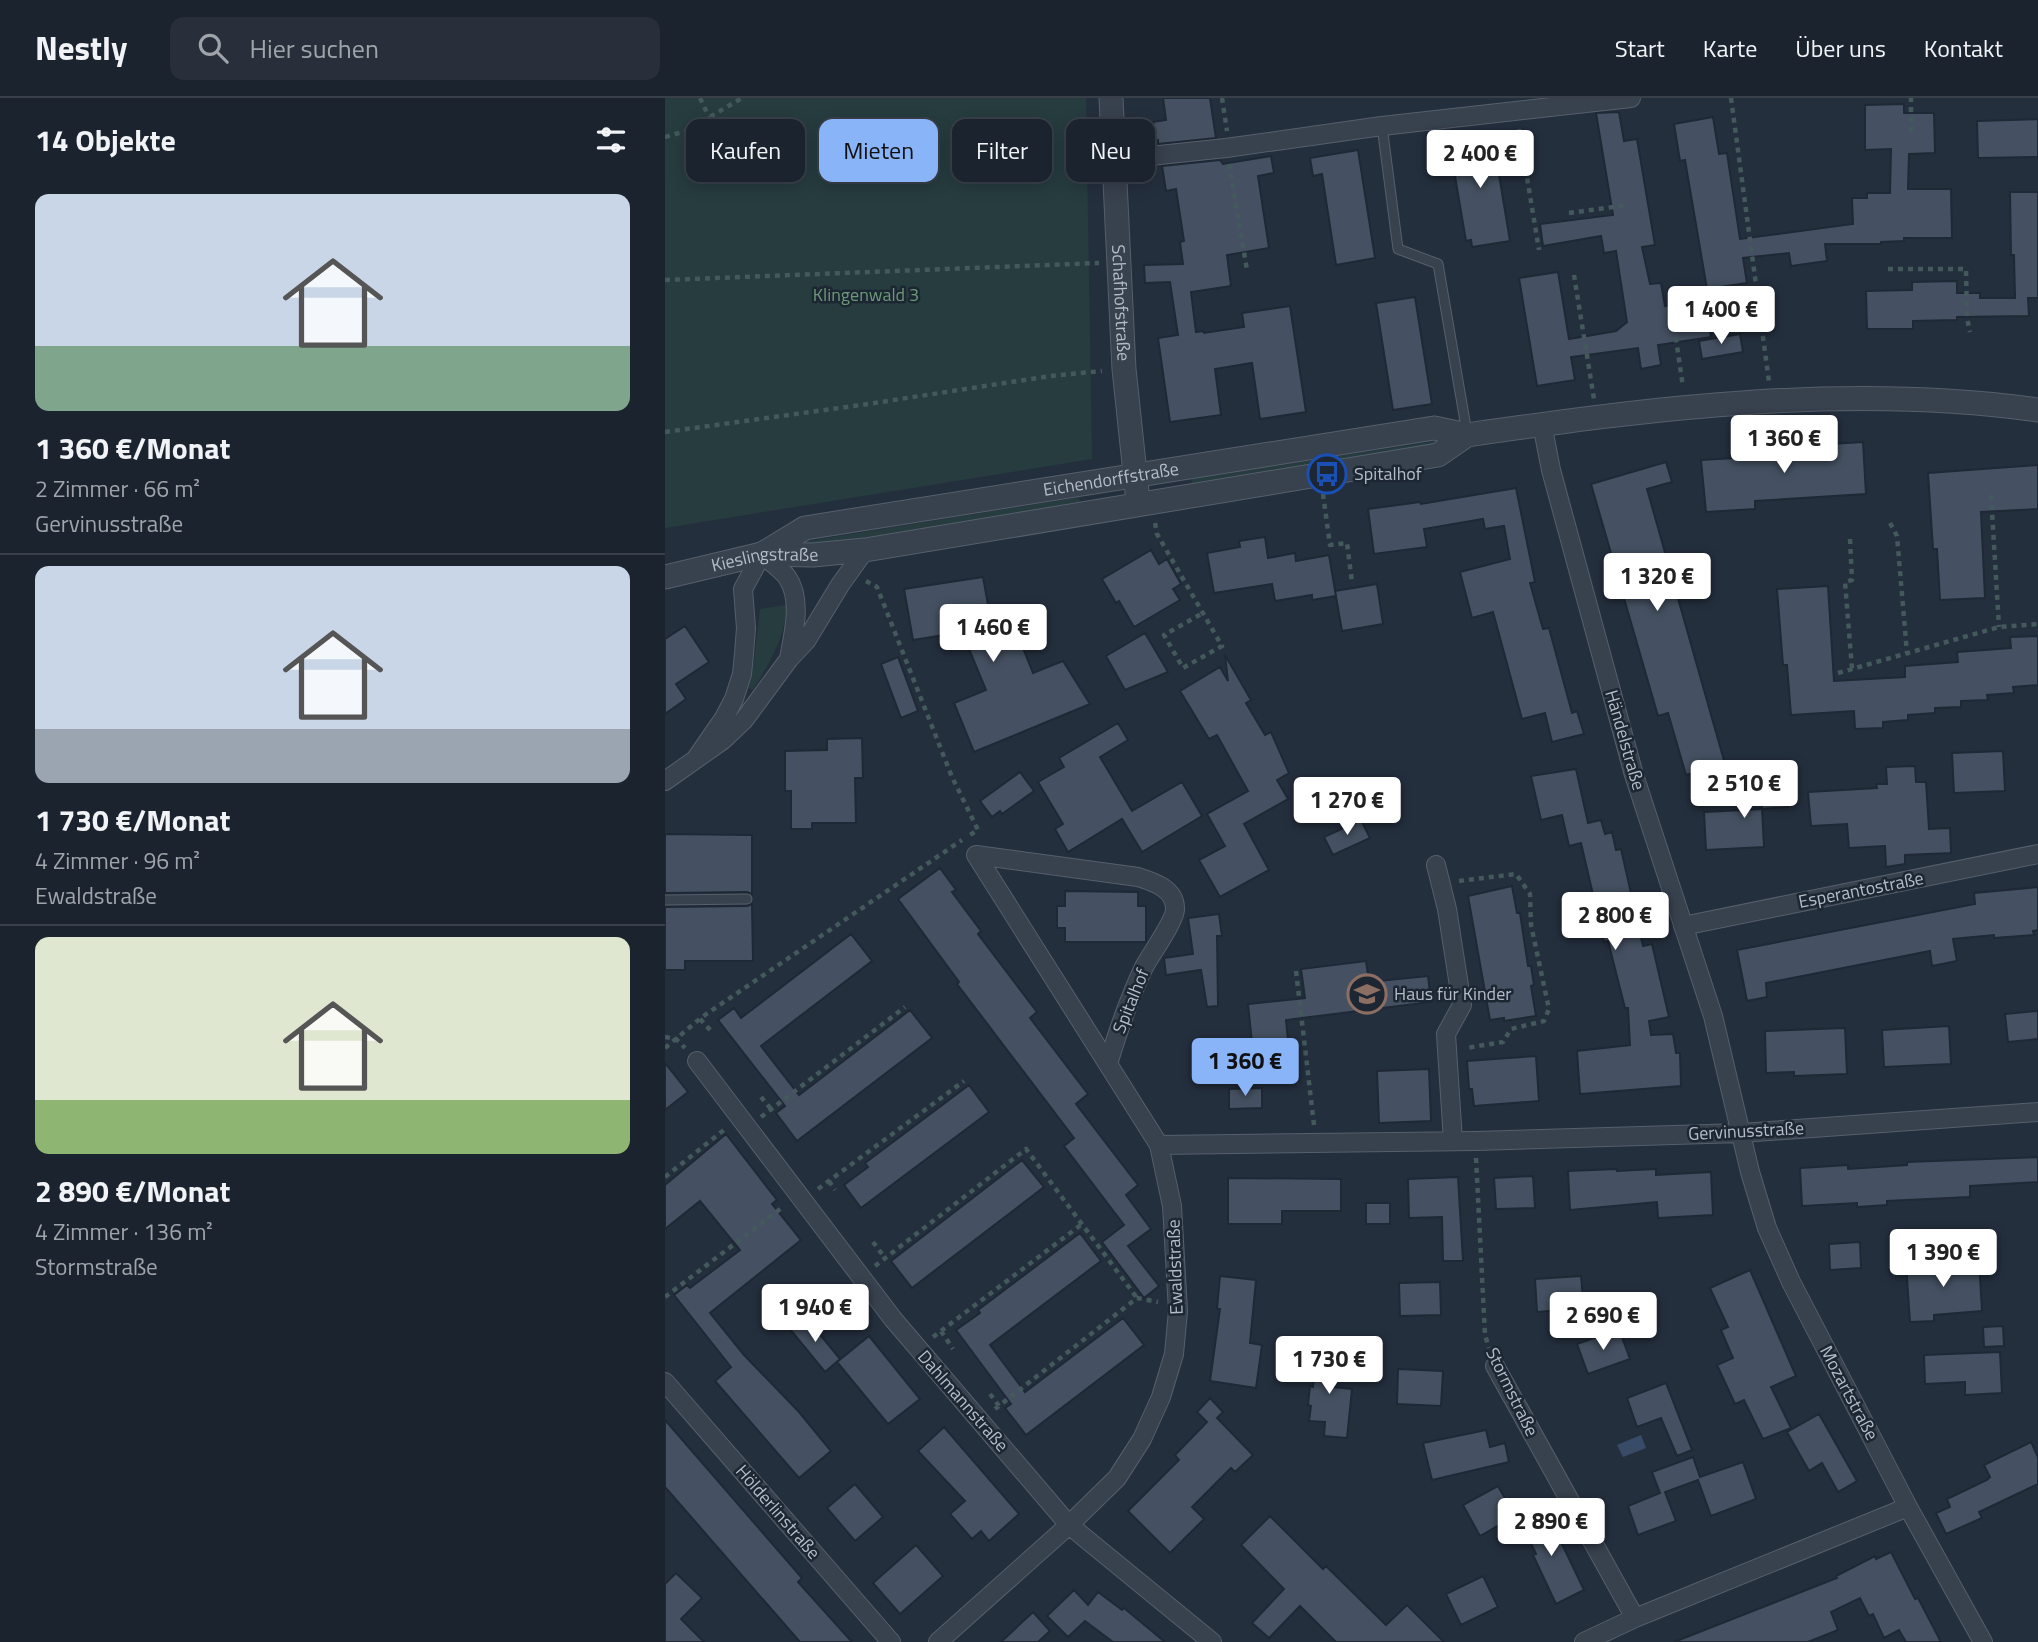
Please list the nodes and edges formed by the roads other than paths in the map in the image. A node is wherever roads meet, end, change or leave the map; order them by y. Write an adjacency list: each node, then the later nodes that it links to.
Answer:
1 (1111, 98): 4 (street, Schafhofstraße)
2 (1631, 98): 3 (street)
3 (1609, 99): 5 (street)
4 (1111, 119)
5 (1382, 126): 6 (street); 10 (lane)
6 (1155, 155)
7 (1113, 182): 11 (street, Schafhofstraße)
8 (2038, 410): 9 (street, Eichendorffstraße)
9 (1542, 424): 10 (street, Eichendorffstraße); 24 (street, Händelstraße)
10 (1467, 435): 11 (street, Eichendorffstraße); 12 (street, Eichendorffstraße)
11 (1135, 477): 12 (street, Schafhofstraße); 14 (street, Eichendorffstraße)
12 (1145, 504): 13 (street, Eichendorffstraße)
13 (865, 550): 14 (street, Kieslingstraße); 16 (street)
14 (762, 554): 15 (street, Kieslingstraße); 16 (street); 17 (street)
15 (665, 577)
16 (789, 659): 17 (street)
17 (695, 760): 18 (street)
18 (665, 781)
19 (2038, 854): 24 (street, Esperantostraße)
20 (976, 855): 26 (street, Ewaldstraße); 26 (street, Spitalhof)
21 (1436, 865): 29 (street)
22 (747, 899): 23 (lane)
23 (665, 900)
24 (1683, 926): 28 (street, Händelstraße)
25 (697, 1061): 34 (street, Dahlmannstraße)
26 (1108, 1064): 30 (street, Ewaldstraße)
27 (2038, 1112): 28 (street, Gervinusstraße)
28 (1741, 1133): 29 (street, Gervinusstraße); 33 (street, Mozartstraße)
29 (1453, 1141): 30 (street, Gervinusstraße)
30 (1159, 1145): 34 (street, Ewaldstraße)
31 (1495, 1366): 35 (street, Stormstraße)
32 (665, 1382): 36 (street, Hölderlinstraße)
33 (1908, 1507): 35 (street); 40 (street, Mozartstraße)
34 (1069, 1525): 37 (street, Ewaldstraße); 38 (street, Dahlmannstraße)
35 (1635, 1618): 39 (street)
36 (891, 1642)
37 (938, 1642)
38 (1212, 1642)
39 (1584, 1642)
40 (1983, 1642)

